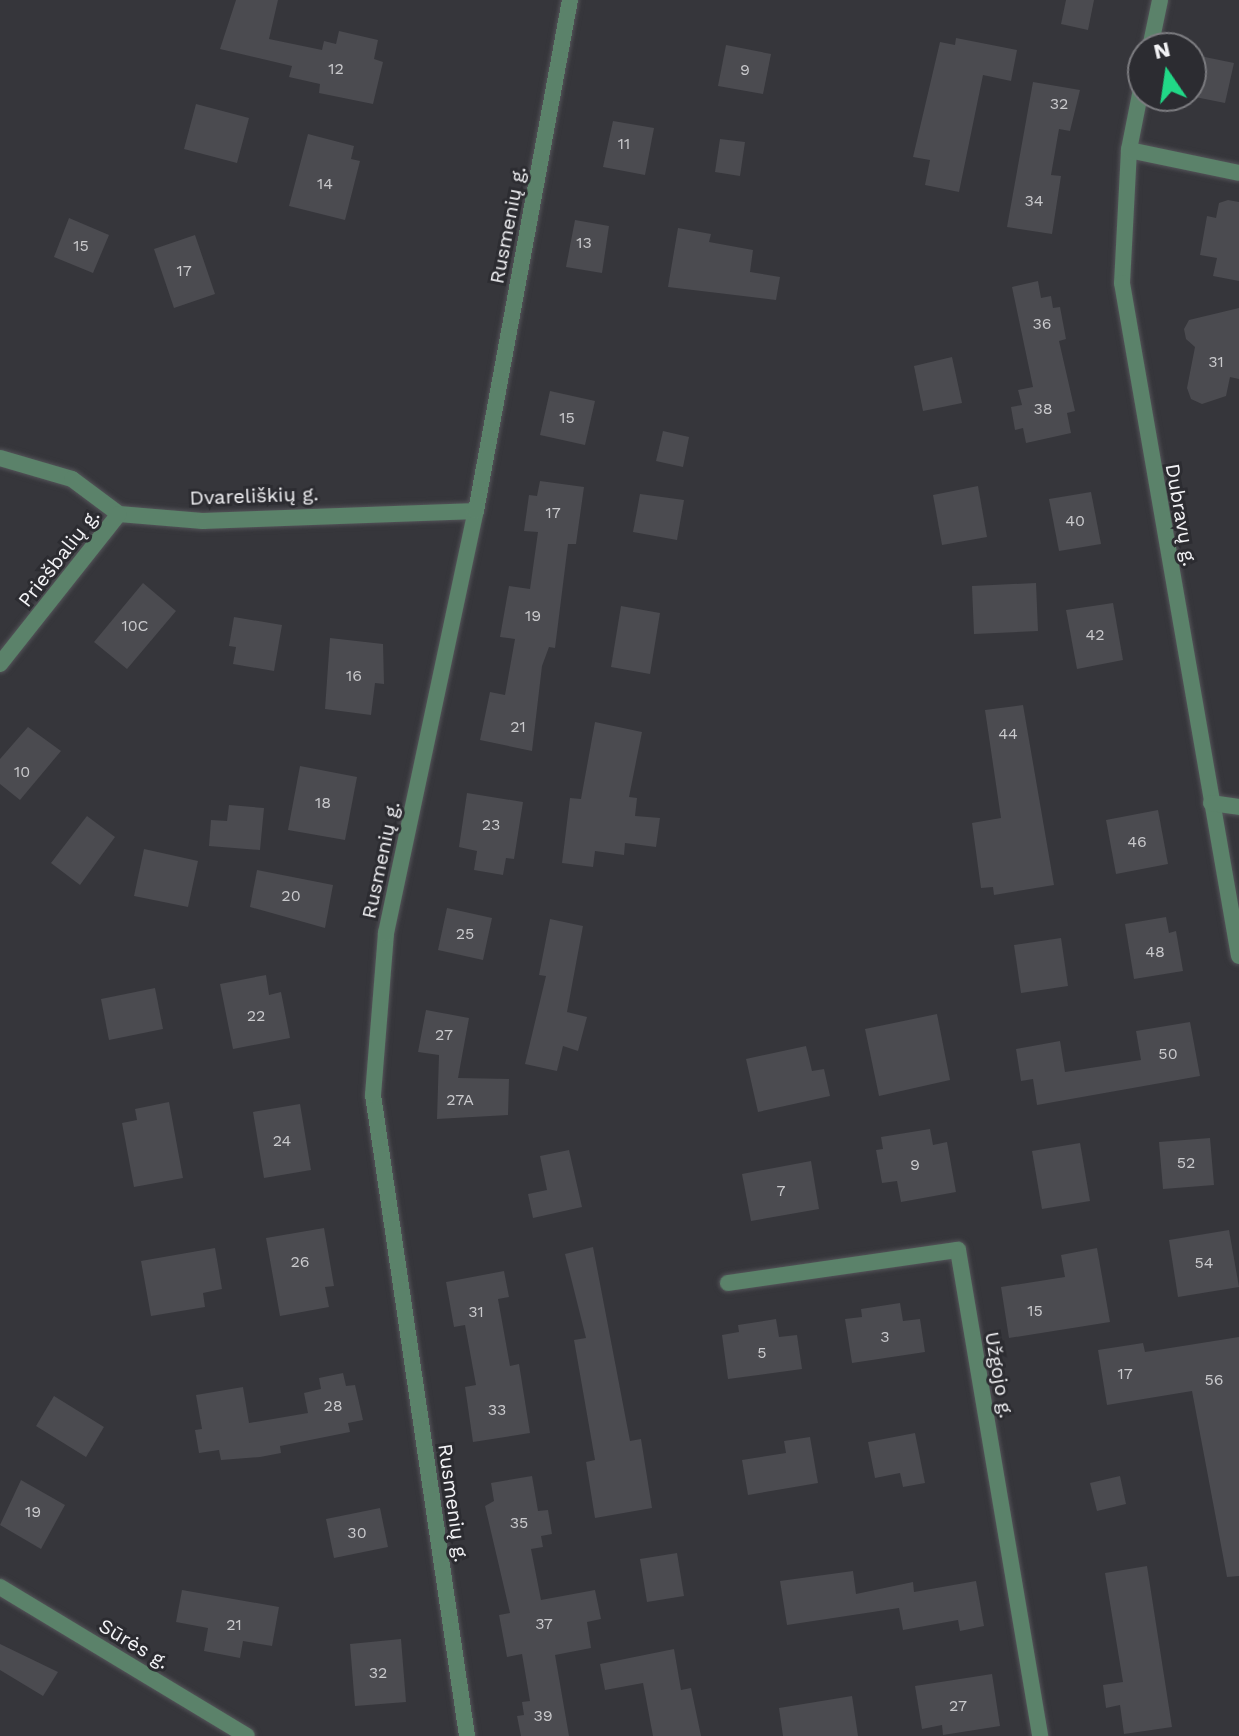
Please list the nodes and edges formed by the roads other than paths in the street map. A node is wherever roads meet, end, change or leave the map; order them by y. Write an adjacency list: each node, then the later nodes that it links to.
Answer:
1 (570, 0): 8 (street, Rusmenių g.)
2 (1160, 0): 3 (street)
3 (1153, 32)
4 (1136, 112): 5 (street, Dubravų g.)
5 (1129, 150): 6 (street); 11 (street, Dubravų g.)
6 (1239, 173)
7 (0, 458): 9 (street)
8 (476, 511): 9 (street, Dvareliškių g.); 17 (street, Rusmenių g.)
9 (119, 514): 10 (street, Priešbalių g.)
10 (0, 664)
11 (1211, 803): 12 (street); 13 (street, Dubravų g.)
12 (1239, 807)
13 (1239, 956)
14 (728, 1283): 18 (street, Užgojo g.)
15 (0, 1587): 16 (street, Sūrės g.)
16 (247, 1736)
17 (467, 1736)
18 (1040, 1736)

